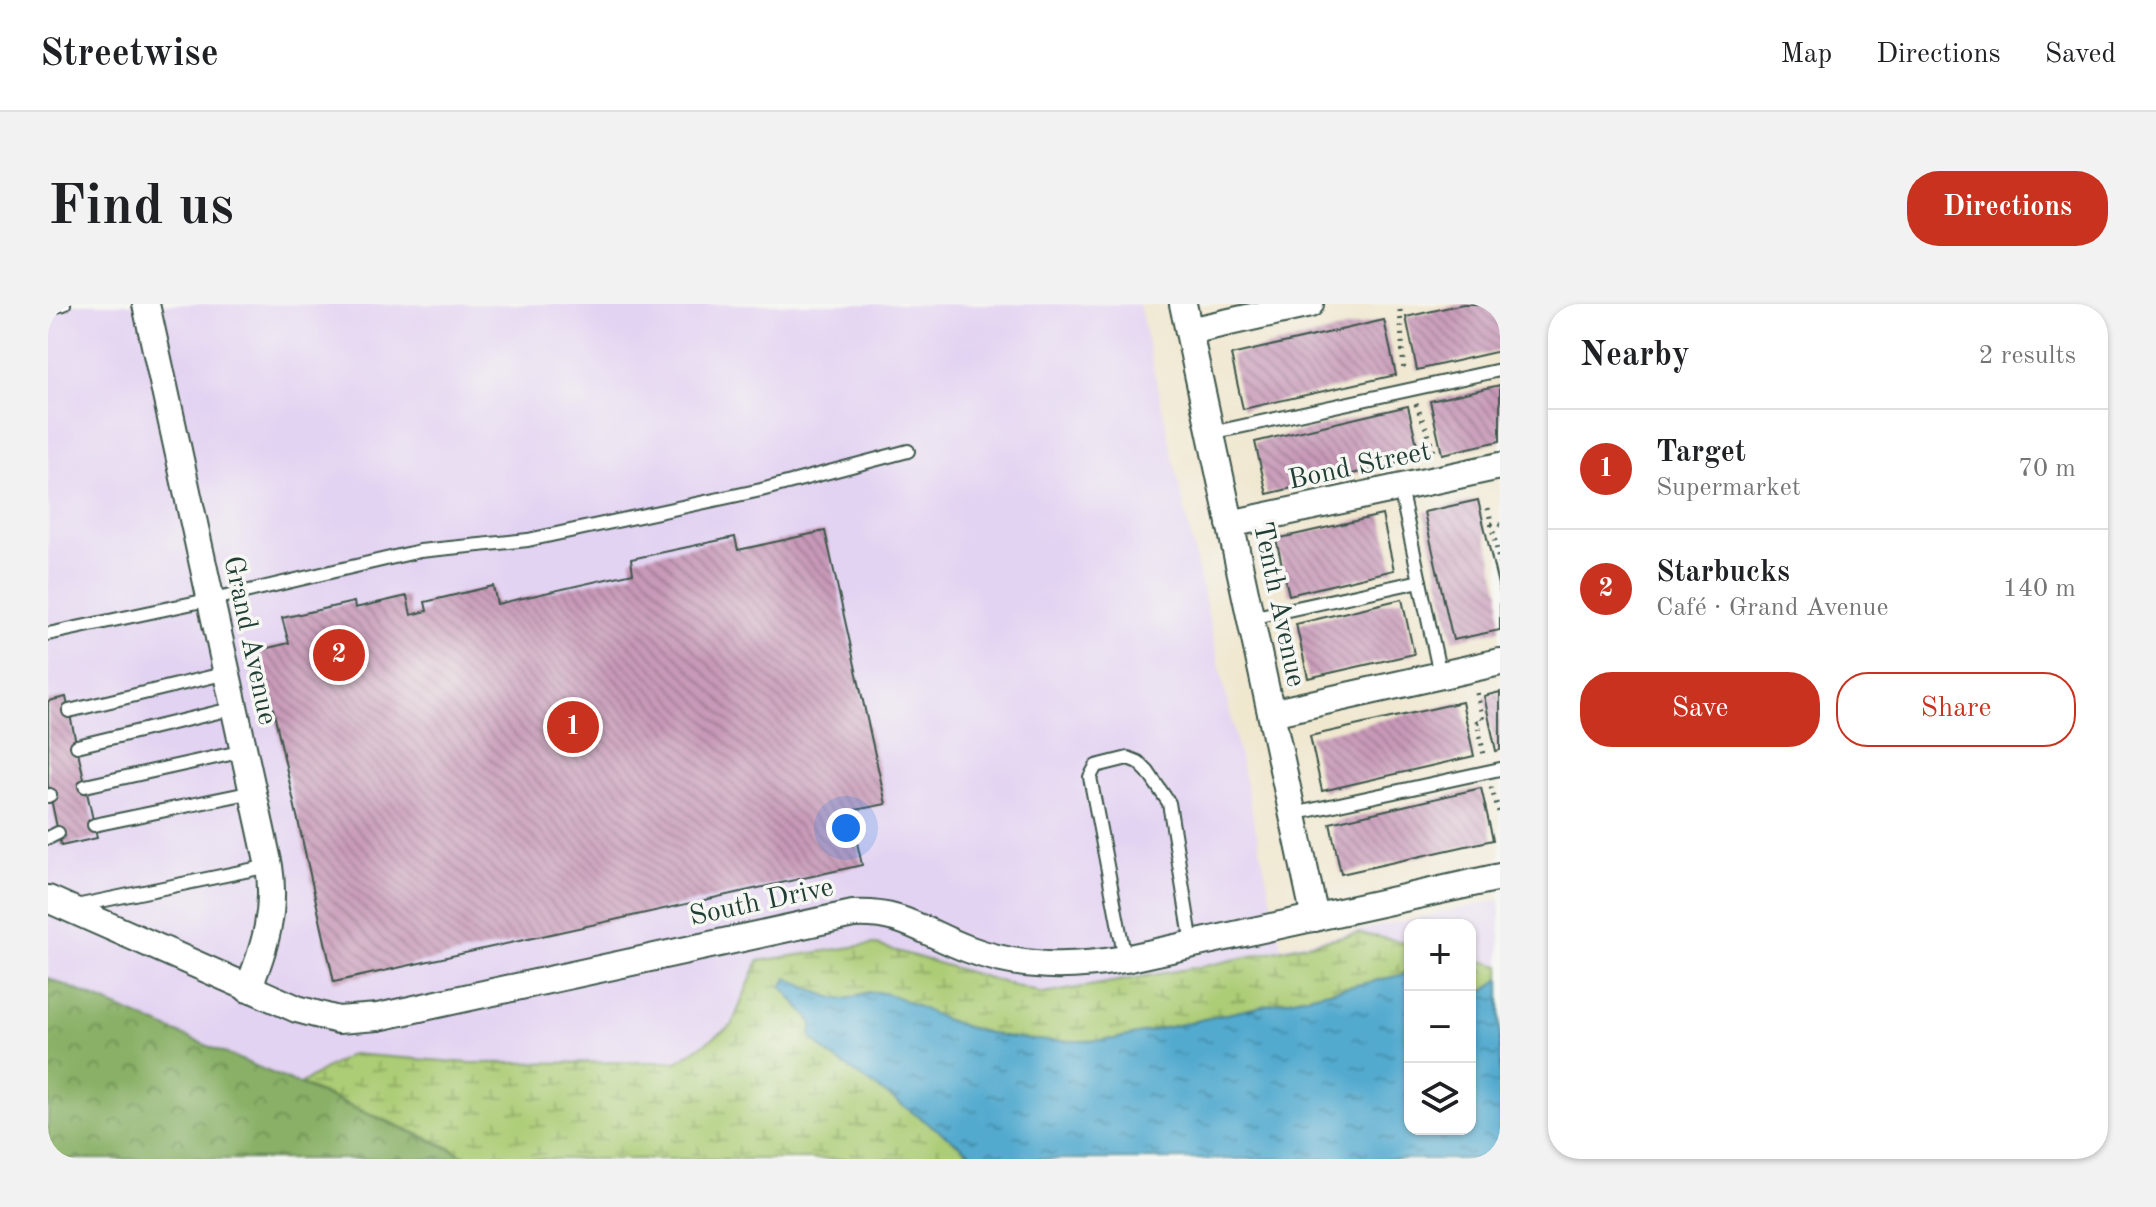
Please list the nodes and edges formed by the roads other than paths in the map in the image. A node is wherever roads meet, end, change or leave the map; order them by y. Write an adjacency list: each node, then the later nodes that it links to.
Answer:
1 (64, 304): 5 (lane)
2 (146, 304): 14 (street, Grand Avenue)
3 (1183, 304): 6 (street, Tenth Avenue)
4 (1310, 304): 6 (street)
5 (48, 308)
6 (1189, 331): 8 (street, Tenth Avenue)
7 (1500, 370): 8 (lane)
8 (1211, 433): 12 (street, Tenth Avenue)
9 (908, 451): 14 (lane)
10 (1500, 466): 11 (street, Bond Street)
11 (1400, 488): 12 (street, Bond Street); 13 (lane)
12 (1230, 524): 15 (street, Tenth Avenue)
13 (1420, 581): 15 (lane); 19 (lane)
14 (210, 599): 16 (lane); 18 (street, Grand Avenue)
15 (1251, 618): 22 (street, Tenth Avenue)
16 (48, 634)
17 (1500, 662): 19 (street)
18 (227, 673): 20 (street, Grand Avenue); 21 (lane)
19 (1440, 675): 22 (street)
20 (235, 708): 23 (lane); 24 (street, Grand Avenue)
21 (69, 711)
22 (1271, 713): 28 (street, Tenth Avenue)
23 (77, 746)
24 (244, 751): 26 (lane); 27 (street, Grand Avenue)
25 (1500, 769): 28 (lane)
26 (85, 786)
27 (253, 792): 29 (lane); 30 (street, Grand Avenue)
28 (1293, 814): 33 (street, Tenth Avenue)
29 (94, 825)
30 (269, 866): 32 (lane); 36 (street, Grand Avenue)
31 (1500, 877): 33 (street, South Drive)
32 (58, 904): 36 (street, South Drive)
33 (1315, 918): 34 (street, South Drive)
34 (1192, 944): 35 (street, South Drive); 35 (lane)
35 (1125, 959): 36 (street, South Drive)
36 (248, 989)

